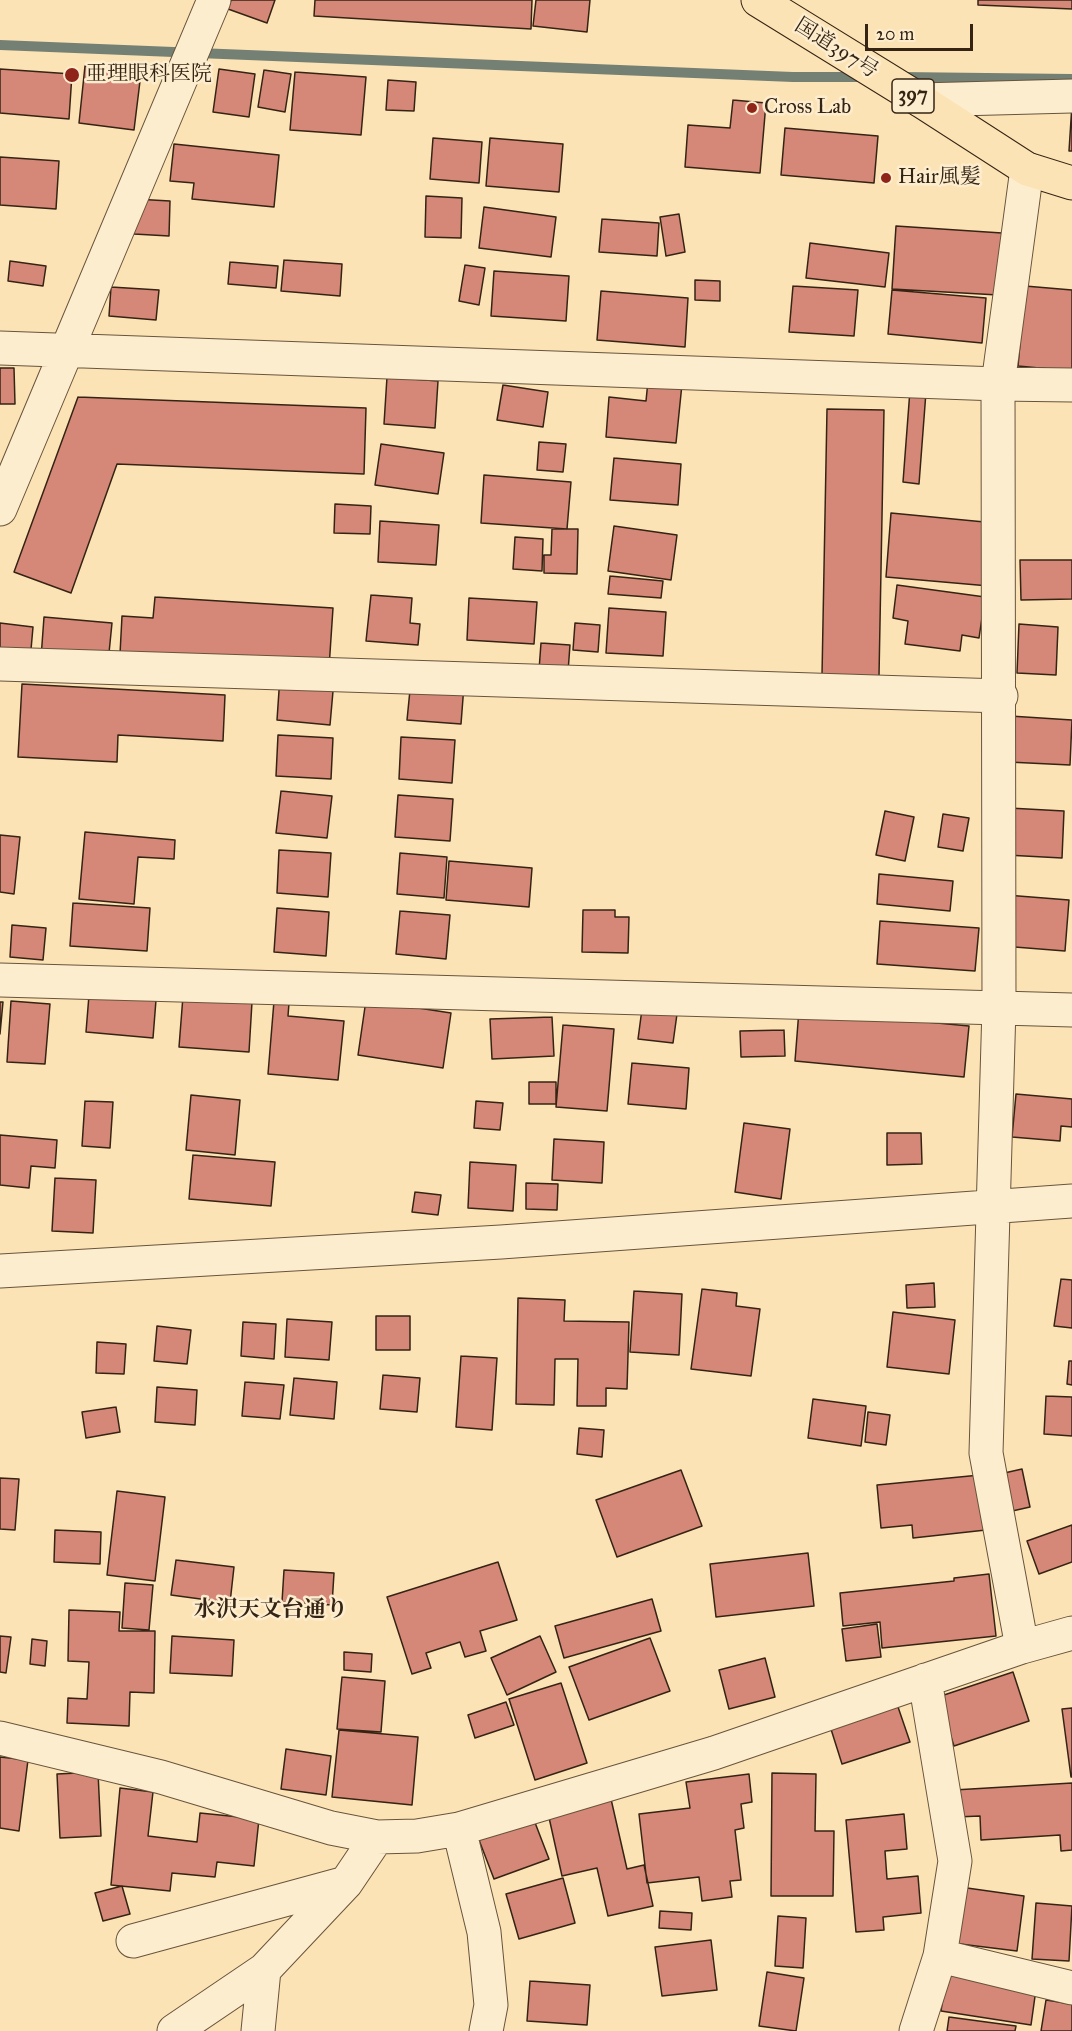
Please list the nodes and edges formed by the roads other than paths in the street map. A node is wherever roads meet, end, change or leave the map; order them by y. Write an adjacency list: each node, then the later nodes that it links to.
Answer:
1 (214, 0): 8 (street)
2 (758, 0): 4 (highway, 国道397号 / 397)
3 (1072, 96): 4 (street)
4 (920, 100): 5 (highway, 国道397号 / 397)
5 (1027, 169): 6 (highway, 国道397号 / 397); 9 (street)
6 (1072, 183)
7 (0, 348): 8 (street)
8 (67, 350): 9 (street); 11 (street)
9 (998, 384): 10 (street); 13 (street)
10 (1072, 385)
11 (0, 509)
12 (0, 664): 13 (street)
13 (1000, 696): 15 (street)
14 (0, 980): 15 (street)
15 (999, 1007): 16 (street); 18 (street)
16 (1072, 1010)
17 (1072, 1201): 18 (street)
18 (994, 1205): 19 (street); 21 (street)
19 (0, 1270)
20 (1072, 1633): 21 (street)
21 (1022, 1647): 22 (street)
22 (925, 1680): 24 (street); 28 (street)
23 (0, 1738): 25 (street)
24 (459, 1829): 25 (street); 33 (street)
25 (376, 1837): 26 (street)
26 (346, 1883): 27 (street); 29 (street)
27 (133, 1941)
28 (940, 1956): 30 (street); 34 (street)
29 (264, 1970): 31 (street); 32 (street)
30 (1072, 1988)
31 (174, 2031)
32 (258, 2031)
33 (486, 2031)
34 (916, 2031)

